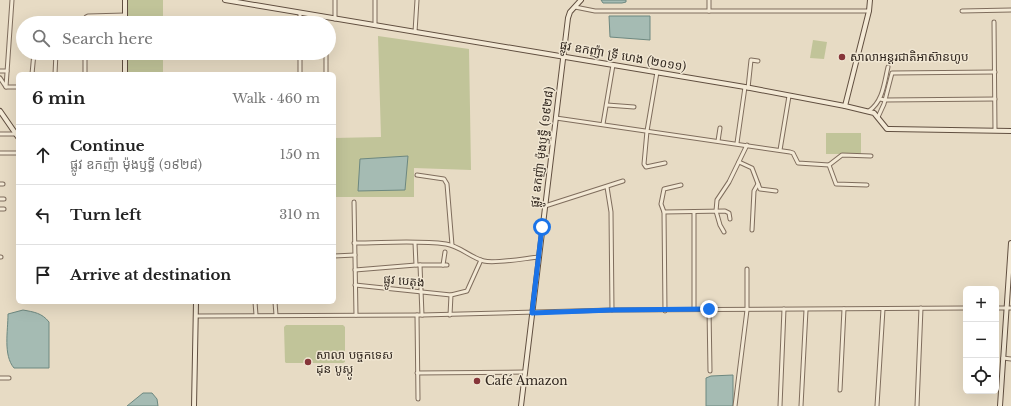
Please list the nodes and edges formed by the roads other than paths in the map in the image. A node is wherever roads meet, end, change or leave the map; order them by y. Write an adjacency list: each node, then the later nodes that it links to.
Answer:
1 (12, 0): 35 (street)
2 (125, 0): 17 (main road)
3 (225, 0): 15 (main road, ផ្លូវ ឧកញ៉ា ទ្រី ហេង (២០១១))
4 (335, 0): 19 (street)
5 (374, 0): 22 (street)
6 (417, 0): 23 (street)
7 (581, 0): 10 (main road, ផ្លូវ ឧកញ៉ា ម៉ុងឫទ្ធី (១៩២៨))
8 (709, 0): 13 (street)
9 (870, 0): 14 (main road)
10 (575, 7): 13 (street); 24 (main road, ផ្លូវ ឧកញ៉ា ម៉ុងឫទ្ធី (១៩២៨))
11 (962, 10): 12 (street)
12 (1011, 10)
13 (709, 11): 14 (street)
14 (869, 11): 53 (main road)
15 (300, 13): 18 (main road, ផ្លូវ ឧកញ៉ា ទ្រី ហេង (២០១១))
16 (88, 16): 17 (street)
17 (125, 16)
18 (319, 16)
19 (332, 16)
20 (336, 19): 22 (main road, ផ្លូវ ឧកញ៉ា ទ្រី ហេង (២០១១))
21 (994, 22): 43 (street)
22 (375, 26): 23 (main road, ផ្លូវ ឧកញ៉ា ទ្រី ហេង (២០១១))
23 (415, 32): 24 (main road, ផ្លូវ ឧកញ៉ា ទ្រី ហេង (២០១១))
24 (563, 56): 32 (main road, ផ្លូវ ឧកញ៉ា ទ្រី ហេង (២០១១)); 60 (main road, ផ្លូវ ឧកញ៉ា ម៉ុងឫទ្ធី (១៩២៨))
25 (33, 60): 36 (street)
26 (56, 60): 37 (street)
27 (85, 60): 38 (street)
28 (125, 60): 39 (main road)
29 (300, 60): 40 (street)
30 (326, 60): 41 (street)
31 (758, 61): 47 (street)
32 (613, 65): 42 (main road, ផ្លូវ ឧកញ៉ា ទ្រី ហេង (២០១១)); 52 (street)
33 (888, 67): 49 (street)
34 (0, 71): 35 (street)
35 (7, 71): 45 (street)
36 (32, 72)
37 (55, 72)
38 (85, 72)
39 (125, 72)
40 (300, 72)
41 (326, 72)
42 (656, 72): 47 (main road, ផ្លូវ ឧកញ៉ា ទ្រី ហេង (២០១១)); 64 (street)
43 (995, 72): 50 (street); 51 (street)
44 (0, 78): 45 (street)
45 (6, 87): 46 (street)
46 (16, 87)
47 (746, 87): 48 (main road, ផ្លូវ ឧកញ៉ា ទ្រី ហេង (២០១១)); 69 (street)
48 (789, 96): 53 (main road, ផ្លូវ ឧកញ៉ា ទ្រី ហេង (២០១១)); 71 (street)
49 (880, 99): 51 (street); 56 (street)
50 (995, 99): 51 (street); 63 (street)
51 (884, 100): 57 (street)
52 (607, 105): 54 (street); 61 (street)
53 (845, 106): 56 (main road, ផ្លូវ ឧកញ៉ា ទ្រី ហេង (២០១១))
54 (634, 107)
55 (0, 111): 59 (main road)
56 (869, 111): 57 (main road, ផ្លូវ ឧកញ៉ា ទ្រី ហេង (២០១១))
57 (878, 117): 63 (main road, ផ្លូវ ឧកញ៉ា ទ្រី ហេង (២០១១))
58 (0, 118): 59 (street)
59 (5, 118): 66 (main road)
60 (556, 118): 61 (street); 88 (main road, ផ្លូវ ឧកញ៉ា ម៉ុងឫទ្ធី (១៩២៨))
61 (603, 124): 64 (street)
62 (720, 128): 68 (street)
63 (995, 130): 65 (main road, ផ្លូវ ឧកញ៉ា ទ្រី ហេង (២០១១))
64 (647, 131): 68 (street); 76 (street)
65 (1011, 131)
66 (16, 133): 67 (street)
67 (0, 134)
68 (718, 141): 69 (street)
69 (737, 143): 70 (street)
70 (747, 145): 71 (street); 75 (street)
71 (780, 150): 77 (street)
72 (0, 153): 73 (street)
73 (16, 153)
74 (871, 156): 77 (street)
75 (739, 162): 80 (street); 89 (street)
76 (665, 163)
77 (830, 165): 82 (street)
78 (417, 175): 98 (street)
79 (624, 181): 83 (street)
80 (758, 184): 84 (street); 93 (street)
81 (681, 185): 90 (street)
82 (867, 185)
83 (607, 187): 88 (street); 123 (street)
84 (776, 191)
85 (0, 199): 86 (street)
86 (4, 199)
87 (354, 202): 95 (street)
88 (545, 206): 103 (main road, ផ្លូវ ឧកញ៉ា ម៉ុងឫទ្ធី (១៩២៨))
89 (716, 211): 91 (street); 92 (street); 94 (street)
90 (664, 212): 91 (street); 127 (street)
91 (694, 212): 120 (street)
92 (730, 219)
93 (752, 230)
94 (724, 232)
95 (354, 243): 96 (street); 101 (street)
96 (415, 243): 98 (street); 105 (street)
97 (1011, 243): 99 (main road)
98 (452, 246): 104 (street)
99 (1011, 249): 119 (main road)
100 (445, 252): 106 (street)
101 (354, 255): 102 (street); 109 (street)
102 (336, 256)
103 (539, 257): 104 (street); 128 (main road, ផ្លូវ ឧកញ៉ា ម៉ុងឫទ្ធី (១៩២៨))
104 (481, 260): 112 (street)
105 (418, 265): 106 (street); 109 (street); 111 (street)
106 (443, 265): 107 (street)
107 (447, 265)
108 (747, 269): 124 (street)
109 (355, 270): 110 (street)
110 (355, 285): 111 (street, ផ្លូវ បេតុង); 131 (street)
111 (421, 291): 112 (street, ផ្លូវ បេតុង); 133 (street)
112 (451, 295): 134 (street)
113 (196, 304): 135 (main road)
114 (256, 304): 129 (street)
115 (275, 304): 130 (street)
116 (883, 308): 117 (street); 122 (street); 150 (street)
117 (921, 308): 118 (street); 151 (street)
118 (963, 308)
119 (1009, 308): 136 (main road)
120 (694, 309): 121 (street); 127 (street)
121 (709, 309): 124 (street); 139 (street)
122 (844, 309): 126 (street); 143 (street)
123 (612, 310): 127 (street); 128 (street)
124 (747, 310): 125 (street); 147 (street)
125 (784, 310): 126 (street); 148 (street)
126 (806, 310): 149 (street)
127 (665, 311)
128 (532, 313): 134 (street); 138 (main road, ផ្លូវ ឧកញ៉ា ម៉ុងឫទ្ធី (១៩២៨))
129 (256, 315): 130 (street); 135 (street)
130 (276, 315): 131 (street)
131 (356, 315): 132 (street)
132 (417, 315): 133 (street); 140 (street)
133 (422, 315): 134 (street)
134 (450, 315)
135 (196, 316): 145 (main road)
136 (1003, 358): 137 (street); 152 (main road)
137 (1011, 359)
138 (525, 372): 140 (street); 146 (main road, ផ្លូវ ឧកញ៉ា ម៉ុងឫទ្ធី (១៩២៨))
139 (710, 372)
140 (417, 373): 144 (street)
141 (0, 378): 142 (street)
142 (9, 378)
143 (840, 390)
144 (418, 399)
145 (194, 406)
146 (521, 406)
147 (735, 406)
148 (780, 406)
149 (801, 406)
150 (877, 406)
151 (917, 406)
152 (1000, 406)

